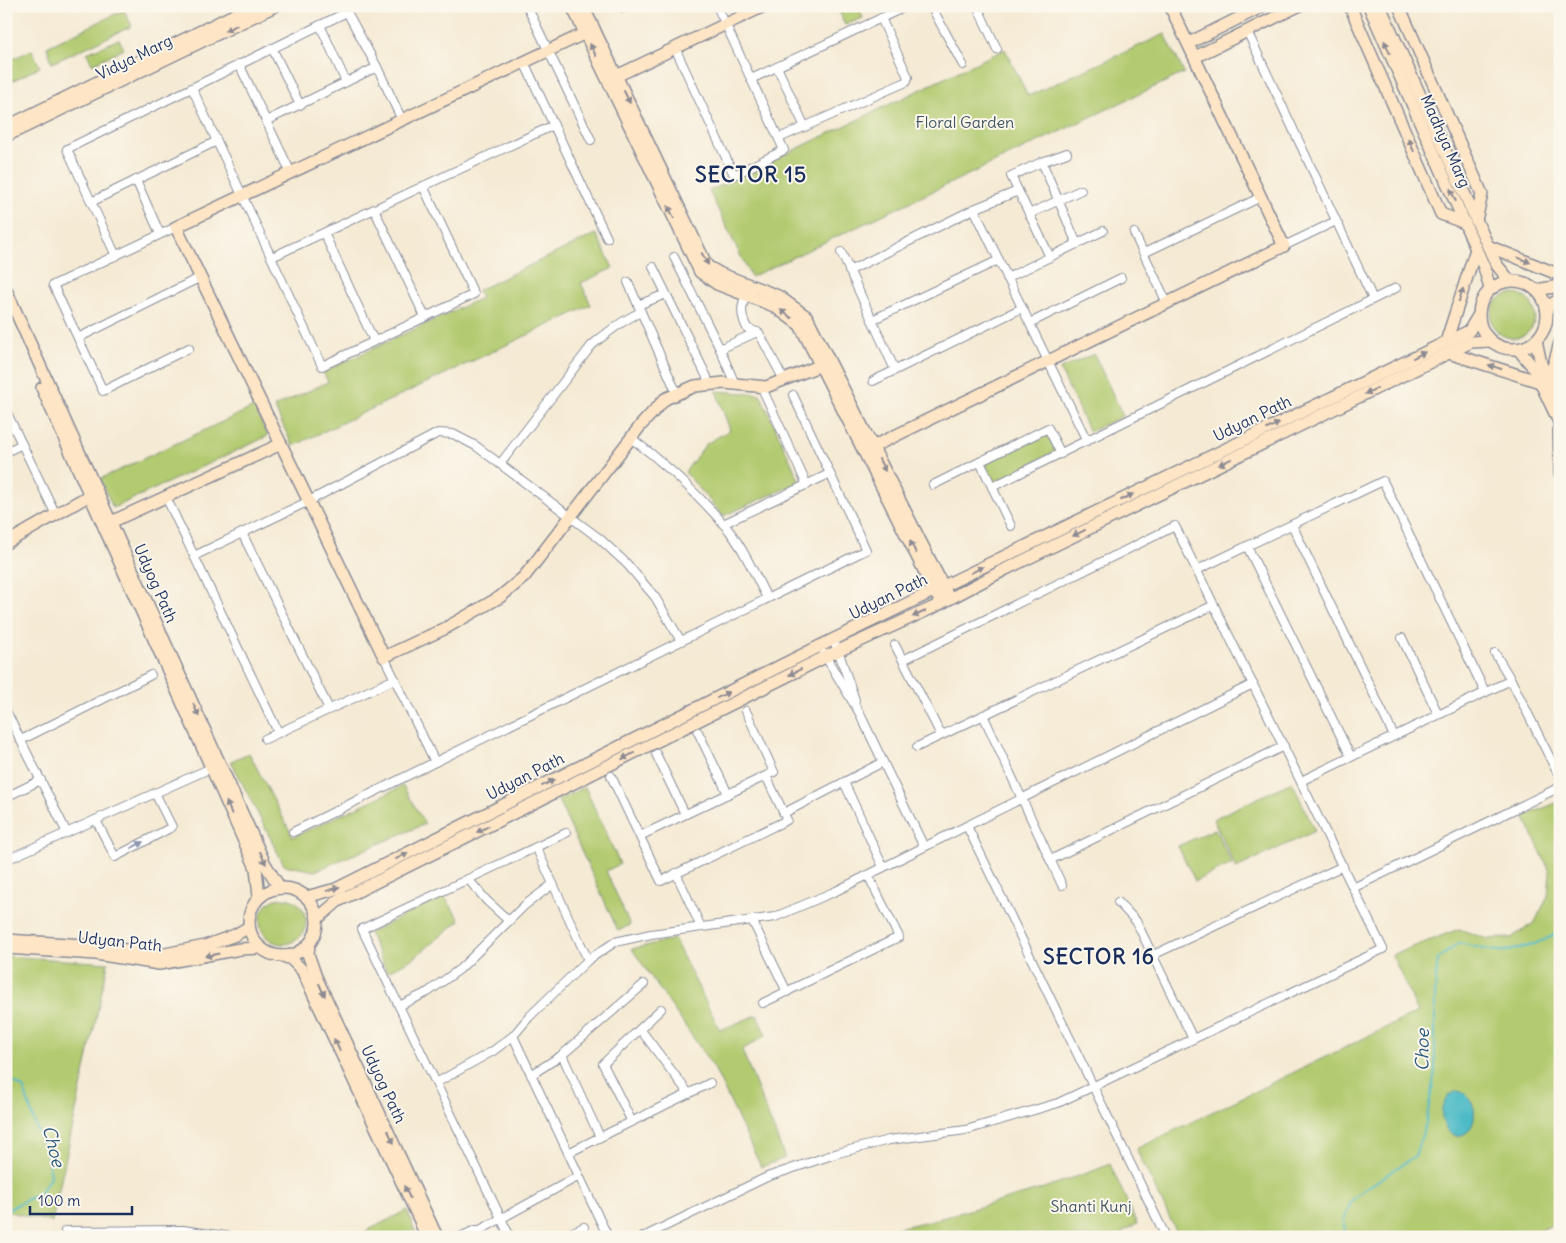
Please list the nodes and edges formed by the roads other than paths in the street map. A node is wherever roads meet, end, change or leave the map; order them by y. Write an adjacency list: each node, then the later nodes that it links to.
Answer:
1 (252, 6): 42 (main road, Vidya Marg)
2 (275, 6): 44 (main road, Vidya Marg, one-way to 44)
3 (527, 6): 27 (street)
4 (572, 6): 21 (main road)
5 (583, 6): 21 (main road)
6 (718, 6): 19 (street)
7 (764, 6): 19 (main road)
8 (907, 6): 18 (street)
9 (931, 6): 31 (street)
10 (1170, 6): 23 (main road)
11 (1263, 6): 23 (main road)
12 (1298, 6): 22 (main road)
13 (1350, 6): 63 (main road, one-way to 13)
14 (1369, 6): 63 (main road, Madhya Marg, one-way to 14)
15 (1380, 6): 63 (main road, Madhya Marg)
16 (1399, 6): 63 (main road)
17 (978, 7): 26 (street)
18 (881, 18): 33 (street); 43 (street)
19 (726, 24): 25 (main road); 35 (street)
20 (320, 25): 24 (street); 32 (street); 36 (street)
21 (589, 31): 27 (main road); 34 (main road)
22 (1247, 31): 28 (main road); 62 (street)
23 (1189, 44): 28 (main road)
24 (272, 48): 30 (street); 38 (street)
25 (675, 48): 34 (main road); 45 (street)
26 (997, 49)
27 (549, 50): 29 (main road); 46 (street)
28 (1195, 57): 56 (main road)
29 (524, 62): 39 (main road); 41 (street)
30 (240, 64): 37 (street); 40 (street)
31 (962, 65)
32 (377, 67): 36 (street); 39 (street)
33 (777, 67): 35 (street); 43 (street)
34 (612, 78): 92 (main road)
35 (751, 79): 45 (street)
36 (346, 82): 38 (street)
37 (192, 88): 47 (street); 58 (street)
38 (300, 104): 40 (street)
39 (402, 120): 50 (main road)
40 (266, 121): 50 (street)
41 (554, 125): 52 (street); 69 (street)
42 (6, 127)
43 (805, 127): 45 (street)
44 (6, 136)
45 (779, 138)
46 (591, 140)
47 (218, 141): 51 (street); 55 (street)
48 (1067, 153): 49 (street)
49 (1042, 162): 54 (street); 57 (street)
50 (291, 173): 55 (main road)
51 (136, 180): 58 (street); 68 (street)
52 (423, 186): 59 (street); 103 (street)
53 (1081, 190): 57 (street)
54 (1018, 191): 60 (street); 61 (street)
55 (243, 196): 64 (main road); 76 (street)
56 (1261, 197): 71 (main road); 74 (street)
57 (1059, 200): 61 (street); 70 (street)
58 (92, 202): 75 (street)
59 (374, 209): 66 (street); 103 (street)
60 (974, 209): 79 (street); 81 (street)
61 (1029, 214): 78 (street)
62 (1336, 221): 71 (street); 95 (street)
63 (1470, 221): 72 (main road, Madhya Marg)
64 (176, 227): 68 (street); 83 (main road)
65 (1103, 231): 70 (street)
66 (324, 233): 76 (street); 109 (street)
67 (1134, 233): 74 (street)
68 (160, 234): 75 (street)
69 (607, 238)
70 (1077, 244): 78 (street)
71 (1284, 246): 97 (main road)
72 (1482, 247): 82 (main road, one-way to 82); 86 (main road, Madhya Marg); 90 (main road, Madhya Marg); 111 (main road, one-way to 72)
73 (841, 252): 81 (street)
74 (1144, 253): 97 (street)
75 (116, 256): 107 (street)
76 (272, 257): 109 (street)
77 (674, 257): 114 (street)
78 (1050, 257): 84 (street)
79 (999, 260): 84 (street); 104 (street)
80 (653, 267): 94 (street)
81 (849, 271): 104 (street)
82 (1560, 275)
83 (201, 277): 107 (street); 133 (main road)
84 (1007, 278): 100 (street)
85 (1122, 278): 105 (street)
86 (1510, 281): 90 (main road); 93 (main road)
87 (628, 282): 99 (street)
88 (1560, 286): 93 (main road)
89 (1396, 288): 95 (street)
90 (1490, 289): 102 (main road)
91 (6, 290): 149 (main road, Udyog Path)
92 (748, 290): 106 (street); 117 (main road)
93 (1536, 290): 101 (main road)
94 (666, 294): 99 (street); 123 (street)
95 (1373, 299): 131 (street)
96 (1560, 299): 101 (main road)
97 (1167, 303): 116 (main road)
98 (6, 308): 144 (main road, Udyog Path)
99 (640, 308): 125 (street); 138 (street)
100 (1022, 308): 105 (street); 118 (street)
101 (1546, 308): 108 (main road)
102 (1478, 316): 110 (main road); 111 (main road, Udyan Path)
103 (425, 317): 109 (street)
104 (872, 320): 118 (street)
105 (1030, 324): 116 (street)
106 (757, 332): 114 (street); 119 (street)
107 (78, 338): 112 (street)
108 (1536, 340): 113 (main road); 121 (main road)
109 (374, 341)
110 (1490, 341): 111 (main road, Udyan Path); 113 (main road)
111 (1448, 347): 121 (main road, one-way to 111); 159 (main road, Udyan Path, one-way to 111); 163 (main road, Udyan Path, one-way to 163)
112 (189, 348)
113 (1518, 348): 121 (main road)
114 (720, 349): 122 (street)
115 (1559, 349): 121 (main road)
116 (1048, 361): 131 (street); 134 (main road)
117 (825, 364): 119 (main road); 134 (main road)
118 (895, 370): 120 (street)
119 (784, 380): 124 (main road)
120 (873, 381)
121 (1544, 381): 127 (main road); 129 (main road)
122 (735, 384): 123 (main road); 124 (main road)
123 (708, 385): 125 (main road)
124 (761, 386): 141 (street)
125 (677, 394): 130 (main road)
126 (793, 395): 140 (street)
127 (1560, 403)
128 (6, 411): 132 (street)
129 (1559, 423): 139 (main road)
130 (631, 438): 148 (main road); 150 (street)
131 (1087, 441): 136 (street)
132 (22, 444): 135 (street); 147 (street)
133 (281, 444): 145 (main road); 146 (main road)
134 (868, 449): 157 (main road)
135 (6, 452)
136 (1061, 454): 137 (street); 143 (street)
137 (980, 462): 142 (street); 143 (street)
138 (500, 464): 146 (street); 148 (street)
139 (1560, 473)
140 (829, 474): 141 (street); 161 (street)
141 (807, 485): 150 (street)
142 (933, 485)
143 (992, 487): 152 (street)
144 (90, 495): 147 (main road); 196 (main road, Udyog Path)
145 (166, 497): 149 (main road); 156 (street)
146 (309, 501): 153 (street); 171 (main road)
147 (56, 514): 154 (main road)
148 (570, 518): 166 (street); 171 (main road)
149 (111, 522): 227 (main road, Udyog Path, one-way to 227)
150 (723, 524): 161 (street)
151 (1292, 525): 155 (street); 177 (street); 187 (street)
152 (1011, 526)
153 (242, 533): 156 (street); 178 (street)
154 (6, 543)
155 (1247, 546): 158 (street); 193 (street)
156 (194, 556): 184 (street)
157 (929, 569): 159 (main road); 160 (main road); 162 (main road)
158 (1197, 570): 164 (street); 172 (street)
159 (956, 581): 160 (main road, Udyan Path)
160 (939, 589): 162 (main road, Udyan Path); 163 (main road)
161 (767, 598): 166 (street)
162 (921, 598): 167 (main road, Udyan Path)
163 (945, 601): 167 (main road, Udyan Path, one-way to 167)
164 (1214, 605): 176 (street); 183 (street)
165 (1402, 638): 182 (street)
166 (681, 641): 194 (street)
167 (836, 645): 169 (main road, Udyan Path); 181 (street)
168 (895, 645): 172 (street)
169 (823, 652): 181 (street); 230 (main road, Udyan Path, one-way to 169); 232 (main road, Udyan Path, one-way to 232)
170 (1495, 652): 175 (street)
171 (384, 657): 174 (street)
172 (903, 660): 186 (street)
173 (151, 675): 189 (street)
174 (394, 679): 178 (street); 194 (street)
175 (1511, 680): 177 (street); 199 (street)
176 (1253, 684): 190 (street); 207 (street)
177 (1485, 692): 182 (street)
178 (329, 709): 184 (street)
179 (6, 711): 189 (street)
180 (746, 711): 198 (street)
181 (860, 714): 195 (street)
182 (1438, 714): 187 (street)
183 (983, 715): 186 (street); 207 (street)
184 (278, 732): 188 (street)
185 (698, 732): 205 (street)
186 (941, 735): 191 (street)
187 (1394, 736): 193 (street)
188 (265, 739)
189 (21, 740): 200 (street)
190 (1284, 746): 201 (street); 219 (street)
191 (917, 747)
192 (656, 754): 209 (street)
193 (1351, 757): 201 (street)
194 (435, 762): 212 (street)
195 (883, 762): 202 (street); 217 (street)
196 (211, 768): 204 (street); 229 (main road, Udyog Path, one-way to 196)
197 (611, 776): 215 (street)
198 (766, 776): 205 (street); 208 (street)
199 (1560, 778)
200 (41, 780): 206 (street); 213 (street)
201 (1301, 781): 220 (street)
202 (844, 782): 208 (street); 221 (street)
203 (1560, 787): 228 (street)
204 (155, 793): 210 (street); 210 (street, one-way to 204)
205 (728, 794): 209 (street)
206 (6, 797)
207 (1021, 799): 211 (street); 219 (street)
208 (784, 813): 222 (street)
209 (685, 814): 215 (street)
210 (96, 820): 213 (street)
211 (967, 826): 217 (street); 256 (street)
212 (292, 832)
213 (67, 833): 218 (street)
214 (566, 833): 216 (street)
215 (640, 836): 222 (street)
216 (536, 847): 224 (street); 225 (street)
217 (924, 847): 221 (street)
218 (6, 860)
219 (1050, 860): 226 (street)
220 (1342, 866): 228 (street); 241 (street)
221 (883, 867): 223 (street)
222 (676, 873): 236 (street)
223 (868, 875): 233 (street); 245 (street)
224 (468, 879): 234 (street); 247 (street)
225 (553, 884): 234 (street); 243 (street)
226 (1062, 885)
227 (280, 888): 229 (main road); 230 (main road)
228 (1353, 888): 251 (street)
229 (260, 897): 235 (main road)
230 (306, 897): 232 (main road)
231 (1118, 902): 241 (street)
232 (317, 919): 238 (main road)
233 (752, 920): 236 (street); 245 (street)
234 (509, 921): 247 (street)
235 (249, 927): 237 (main road, Udyan Path); 240 (main road)
236 (701, 927): 243 (street)
237 (6, 940)
238 (309, 944): 242 (main road); 268 (main road, Udyog Path, one-way to 268)
239 (6, 948): 240 (main road, Udyan Path, one-way to 239)
240 (260, 948): 242 (main road)
241 (1152, 955): 251 (street)
242 (283, 956): 267 (main road, Udyog Path, one-way to 242)
243 (588, 960): 250 (street)
244 (644, 984): 252 (street)
245 (787, 992): 246 (street)
246 (763, 1003)
247 (399, 1006): 254 (street)
248 (661, 1009): 249 (street)
249 (640, 1029): 257 (street); 258 (street)
250 (513, 1036): 253 (street); 254 (street)
251 (1193, 1039): 256 (street)
252 (562, 1055): 253 (street); 259 (street)
253 (531, 1076): 260 (street)
254 (436, 1083): 262 (street)
255 (710, 1083): 257 (street)
256 (1093, 1086): 274 (street); 275 (street)
257 (689, 1094): 258 (street)
258 (632, 1122): 259 (street)
259 (600, 1137): 260 (street)
260 (568, 1153): 261 (street)
261 (579, 1176): 262 (street); 273 (street)
262 (501, 1219): 264 (street); 271 (street)
263 (584, 1227): 272 (street)
264 (480, 1230): 269 (street); 270 (street)
265 (65, 1231): 266 (street)
266 (232, 1237)
267 (426, 1237)
268 (437, 1237)
269 (460, 1237)
270 (473, 1237)
271 (510, 1237)
272 (562, 1237)
273 (608, 1237)
274 (643, 1237)
275 (1166, 1237)

